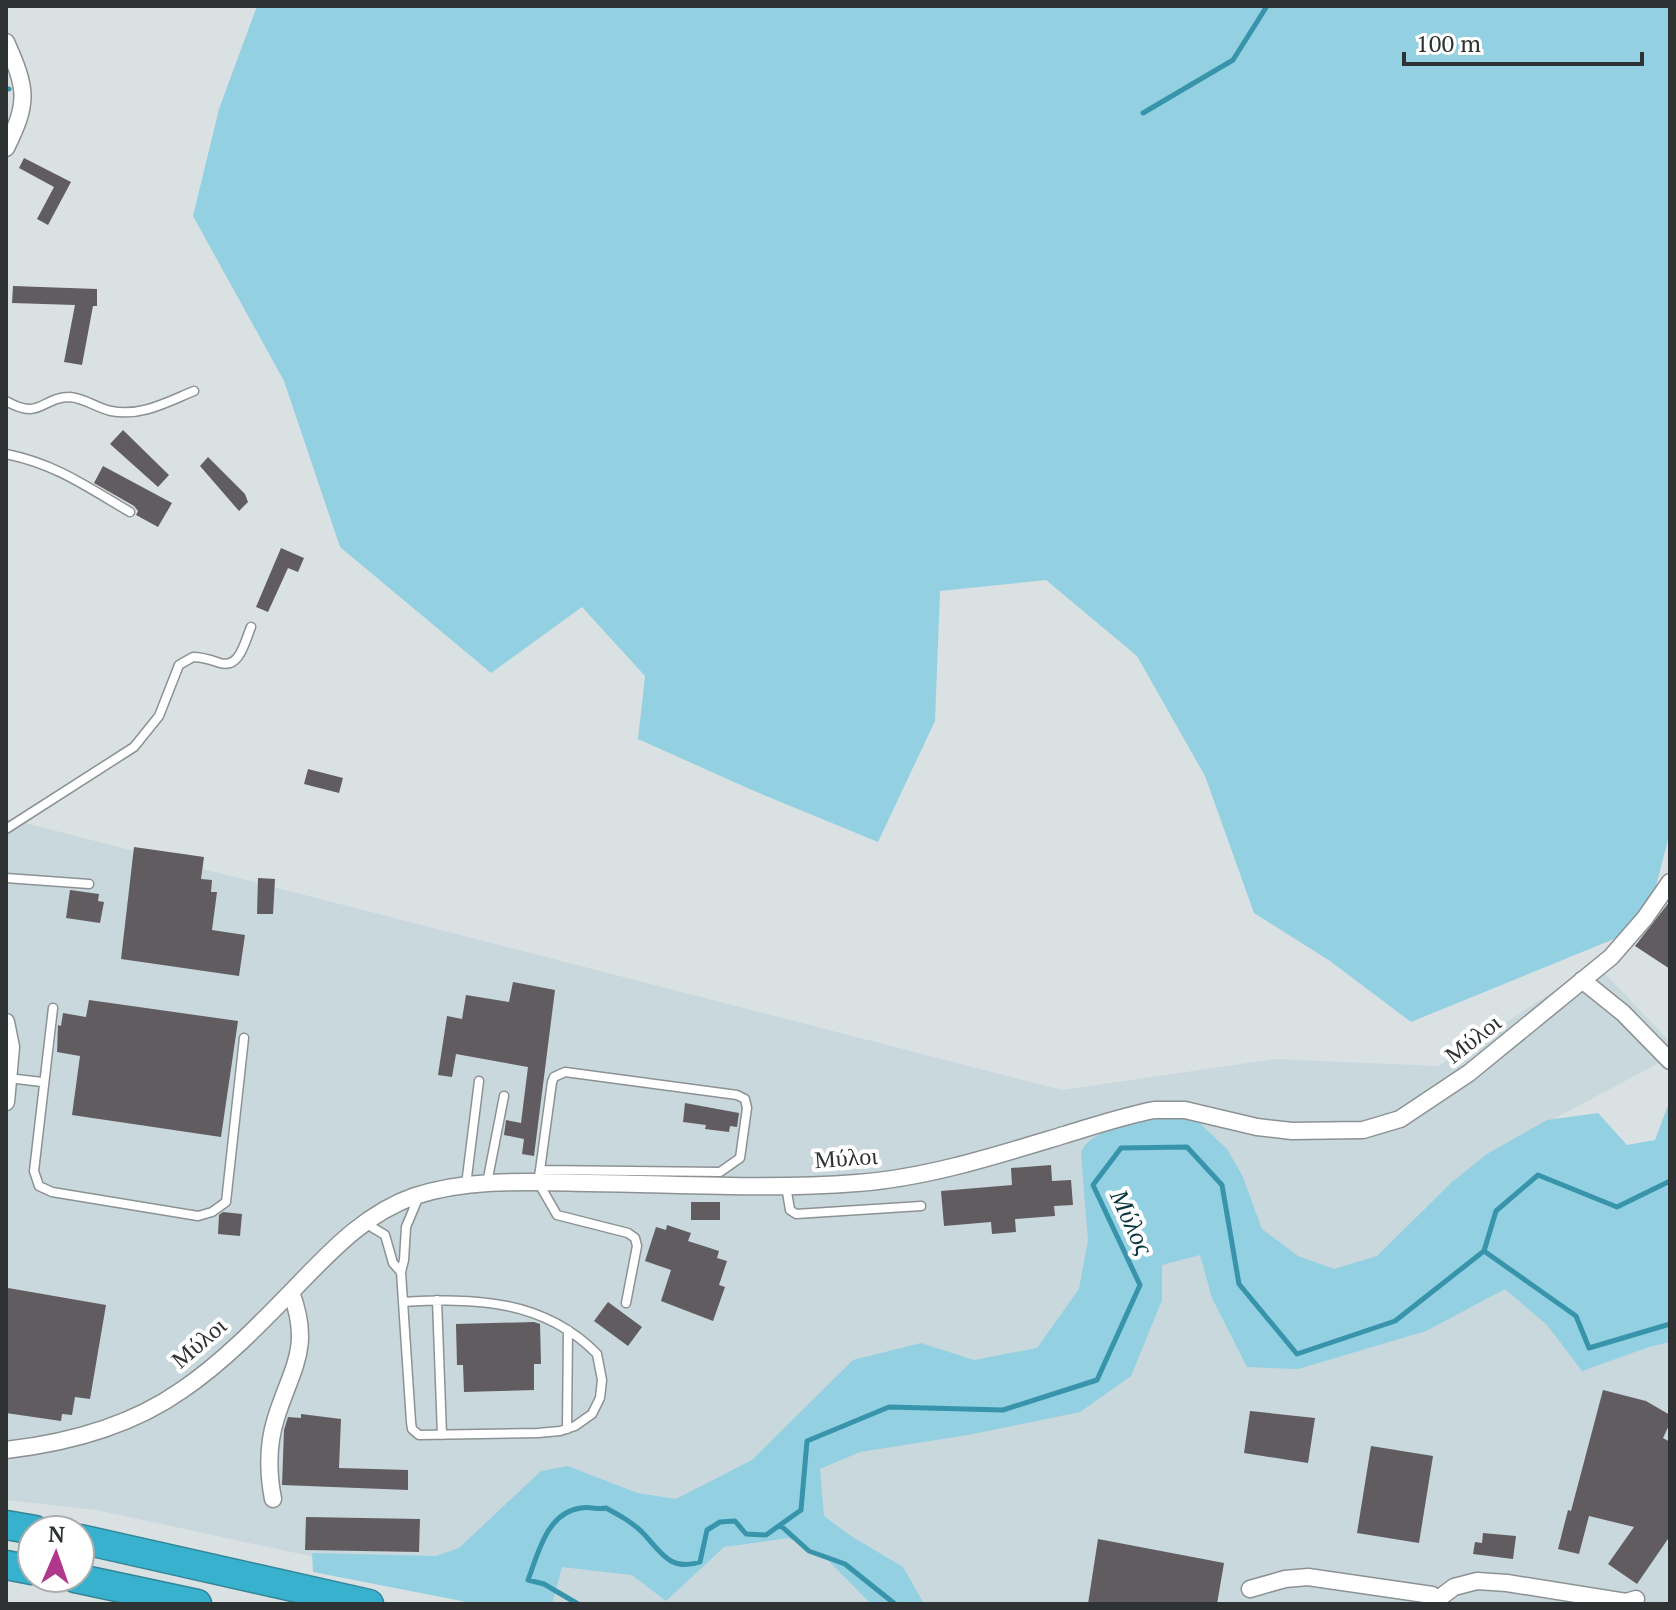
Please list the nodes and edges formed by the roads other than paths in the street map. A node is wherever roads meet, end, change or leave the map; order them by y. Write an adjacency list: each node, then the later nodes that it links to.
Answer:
1 (6, 42): 2 (street)
2 (6, 148)
3 (194, 391): 4 (lane)
4 (6, 401)
5 (6, 454): 6 (lane)
6 (130, 512)
7 (251, 627): 8 (lane)
8 (6, 829)
9 (6, 878): 11 (lane)
10 (1670, 882): 12 (street, Μύλοι)
11 (89, 884)
12 (1582, 980): 16 (street); 24 (street, Μύλοι)
13 (53, 1008): 19 (lane)
14 (6, 1022): 17 (street)
15 (244, 1038): 19 (lane)
16 (1670, 1061)
17 (8, 1078): 19 (lane); 21 (street)
18 (479, 1081): 25 (lane)
19 (42, 1082)
20 (504, 1096): 23 (lane)
21 (6, 1102)
22 (539, 1176): 22 (lane); 23 (street, Μύλοι); 24 (street, Μύλοι); 33 (lane)
23 (487, 1184): 25 (street, Μύλοι)
24 (786, 1185): 27 (lane)
25 (466, 1186): 26 (street, Μύλοι)
26 (420, 1195): 28 (street, Μύλοι); 29 (lane)
27 (921, 1206)
28 (364, 1223): 29 (lane); 30 (street, Μύλοι)
29 (401, 1272): 32 (lane)
30 (291, 1292): 37 (street, Μύλοι); 38 (street)
31 (437, 1300): 32 (lane); 34 (lane); 36 (lane)
32 (403, 1302): 36 (lane)
33 (626, 1303)
34 (568, 1330): 35 (lane); 35 (lane)
35 (567, 1429): 36 (lane)
36 (442, 1435)
37 (6, 1450)
38 (273, 1499)
39 (96, 1543): 45 (highway)
40 (96, 1582): 44 (highway)
41 (1250, 1589): 43 (street)
42 (1636, 1599): 43 (street)
43 (1439, 1602)
44 (197, 1604)
45 (369, 1604)

